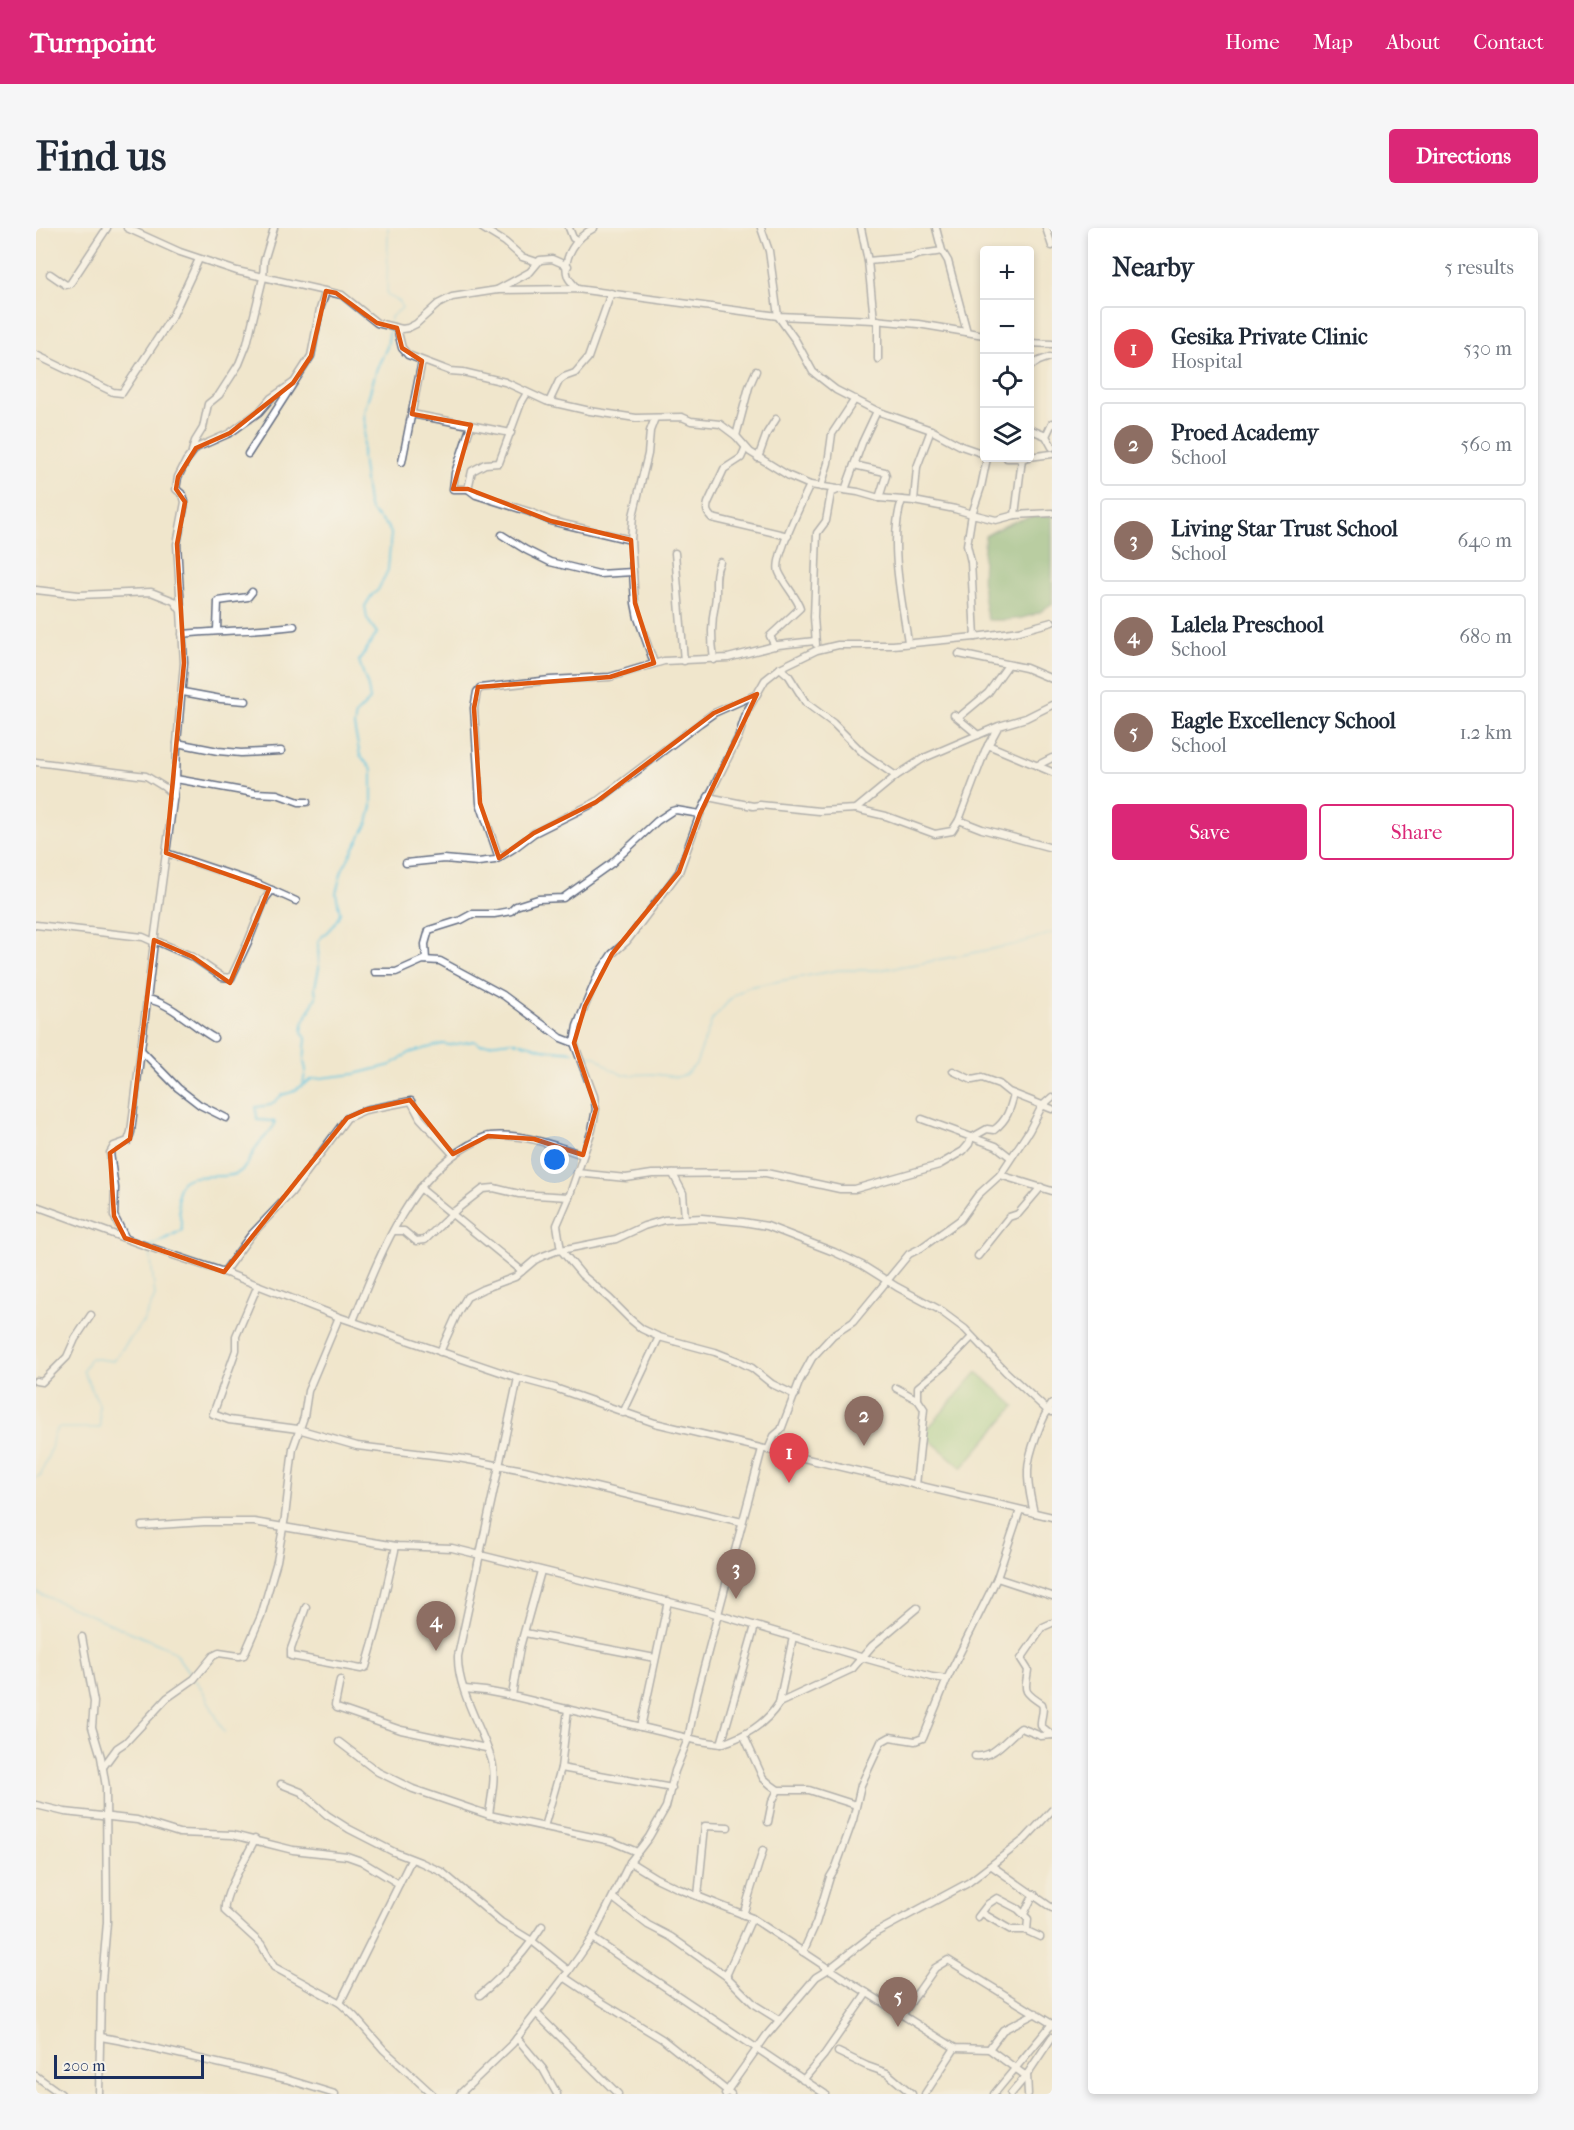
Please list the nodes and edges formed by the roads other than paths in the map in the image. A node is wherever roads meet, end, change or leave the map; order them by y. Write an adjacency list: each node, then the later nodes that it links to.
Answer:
1 (107, 228): 18 (street)
2 (127, 228): 14 (street)
3 (274, 228): 19 (street)
4 (482, 228): 16 (street)
5 (569, 228): 11 (street)
6 (594, 228): 11 (street)
7 (761, 228): 24 (street)
8 (861, 228): 15 (street)
9 (936, 228): 13 (street)
10 (1046, 228): 12 (street)
11 (577, 240): 17 (street)
12 (1052, 246)
13 (942, 251): 15 (street); 27 (street)
14 (199, 259): 19 (street); 32 (street)
15 (868, 261): 25 (street)
16 (537, 262): 17 (street); 21 (street)
17 (568, 266): 20 (street)
18 (50, 274)
19 (263, 278): 22 (street); 55 (street)
20 (577, 289): 21 (street); 23 (street)
21 (497, 290): 26 (street)
22 (326, 291): 26 (street); 38 (street)
23 (611, 293): 24 (street); 41 (street)
24 (778, 316): 25 (street); 40 (street)
25 (876, 320): 27 (street); 34 (street)
26 (391, 327): 35 (street)
27 (967, 332): 28 (street)
28 (980, 334)
29 (1034, 343): 30 (street)
30 (1041, 344): 31 (street); 33 (street)
31 (1052, 344)
32 (36, 355)
33 (1051, 358): 36 (street)
34 (878, 359)
35 (422, 361): 39 (street); 43 (street)
36 (1034, 364)
37 (756, 372): 51 (street)
38 (293, 383): 55 (street); 56 (street)
39 (527, 393): 41 (street); 50 (street)
40 (855, 399): 42 (street); 66 (street)
41 (549, 402): 44 (street)
42 (877, 411): 48 (street); 64 (street)
43 (412, 414): 47 (street); 61 (street)
44 (655, 418): 51 (street); 77 (street)
45 (776, 419): 60 (street)
46 (1052, 423): 52 (street)
47 (471, 425): 50 (street); 67 (street)
48 (931, 430): 57 (street); 71 (street)
49 (1034, 431): 52 (street)
50 (511, 433): 67 (street)
51 (736, 436): 54 (street)
52 (1046, 436): 53 (street)
53 (1052, 447)
54 (745, 449): 60 (street); 76 (street)
55 (191, 454): 83 (street)
56 (248, 454)
57 (980, 454)
58 (1052, 454): 59 (street)
59 (1034, 457)
60 (758, 458): 65 (street)
61 (402, 462)
62 (985, 462): 73 (street)
63 (1026, 462): 74 (street)
64 (854, 465): 68 (street); 69 (street)
65 (810, 485): 66 (street); 76 (street)
66 (821, 487): 68 (street)
67 (468, 489): 77 (street)
68 (842, 489): 69 (street); 89 (street)
69 (879, 498): 70 (street)
70 (902, 500): 71 (street); 90 (street)
71 (914, 501): 73 (street)
72 (1052, 513): 74 (street)
73 (972, 514): 74 (street); 88 (street)
74 (1015, 515)
75 (502, 535): 80 (street)
76 (788, 537): 91 (street)
77 (632, 540): 80 (street)
78 (675, 553): 95 (street)
79 (720, 562): 94 (street)
80 (633, 572): 96 (street)
81 (36, 590): 83 (street)
82 (252, 592): 86 (street)
83 (181, 611): 87 (street)
84 (1052, 622): 88 (street)
85 (294, 626): 86 (street)
86 (217, 630): 87 (street)
87 (182, 634): 100 (street)
88 (975, 638): 90 (street)
89 (815, 641): 91 (street); 92 (street)
90 (908, 642): 92 (street)
91 (775, 646): 94 (street)
92 (817, 650): 98 (street)
93 (959, 654): 97 (street)
94 (714, 660): 95 (street)
95 (684, 661): 96 (street)
96 (654, 663): 123 (street)
97 (1008, 665): 99 (street); 105 (street)
98 (780, 668): 101 (street); 113 (street)
99 (1052, 679)
100 (183, 692): 102 (street); 106 (street)
101 (757, 694): 116 (street); 123 (street)
102 (246, 701)
103 (1052, 705): 104 (street)
104 (999, 726): 105 (street); 107 (street)
105 (978, 735): 113 (street)
106 (177, 743): 108 (street); 114 (street)
107 (988, 745): 111 (street); 120 (street)
108 (281, 751)
109 (1052, 758): 111 (street)
110 (36, 762): 115 (street)
111 (1038, 765): 112 (street)
112 (1052, 772)
113 (896, 776): 118 (street)
114 (176, 779): 115 (street); 117 (street)
115 (174, 796): 122 (street)
116 (708, 797): 118 (street); 119 (street)
117 (307, 802)
118 (856, 809): 120 (street)
119 (700, 814): 129 (street); 133 (street)
120 (959, 820): 121 (street)
121 (1052, 848)
122 (166, 854): 125 (street); 128 (street)
123 (499, 858): 124 (street)
124 (406, 863)
125 (272, 890): 126 (street); 128 (street)
126 (296, 901)
127 (36, 925): 128 (street)
128 (154, 941): 131 (street)
129 (426, 960): 130 (street); 133 (street)
130 (375, 972)
131 (147, 999): 132 (street); 134 (street)
132 (214, 1038)
133 (575, 1046): 144 (street)
134 (141, 1050): 140 (street); 157 (street)
135 (952, 1071): 136 (street)
136 (1014, 1094): 138 (street); 142 (street)
137 (1052, 1097): 138 (street)
138 (1042, 1106): 139 (street); 145 (street)
139 (1052, 1109)
140 (226, 1118)
141 (922, 1119): 142 (street)
142 (971, 1138): 145 (street); 147 (street)
143 (453, 1154): 144 (street); 149 (street); 161 (street)
144 (583, 1155): 146 (street)
145 (1011, 1157): 148 (street)
146 (577, 1173): 147 (street); 152 (street)
147 (673, 1174): 155 (street)
148 (1000, 1175): 150 (street); 162 (street)
149 (420, 1188): 154 (street); 156 (street)
150 (1041, 1188): 151 (street); 159 (street)
151 (1052, 1191)
152 (569, 1197): 154 (street); 158 (street)
153 (36, 1206): 157 (street)
154 (451, 1214): 156 (street); 160 (street)
155 (685, 1218): 158 (street); 162 (street)
156 (394, 1231): 166 (street)
157 (125, 1238): 161 (street)
158 (561, 1250): 160 (street); 167 (street)
159 (978, 1256)
160 (522, 1271): 169 (street)
161 (224, 1272): 163 (street)
162 (887, 1282): 168 (street); 173 (street)
163 (258, 1286): 165 (street); 178 (street)
164 (91, 1315): 171 (street)
165 (339, 1317): 166 (street); 178 (street)
166 (353, 1321): 169 (street)
167 (659, 1337): 173 (street); 177 (street)
168 (972, 1337): 174 (street); 176 (street)
169 (440, 1352): 170 (street)
170 (518, 1378): 177 (street); 180 (street)
171 (36, 1381)
172 (896, 1388): 174 (street)
173 (795, 1395): 179 (street)
174 (918, 1400): 181 (street)
175 (1052, 1404): 176 (street)
176 (1049, 1411): 183 (street)
177 (623, 1413): 179 (street)
178 (298, 1430): 180 (street); 187 (street)
179 (765, 1450): 181 (street); 185 (street)
180 (499, 1466): 185 (street); 189 (street)
181 (916, 1485): 182 (street)
182 (1020, 1510): 183 (street); 191 (street)
183 (1034, 1513): 184 (street)
184 (1052, 1517)
185 (742, 1522): 196 (street)
186 (142, 1526): 187 (street)
187 (284, 1527): 188 (street); 218 (street)
188 (396, 1546): 189 (street); 194 (street)
189 (478, 1555): 190 (street); 206 (street)
190 (541, 1571): 193 (street); 199 (street)
191 (997, 1578): 192 (street); 204 (street)
192 (1052, 1596)
193 (668, 1601): 196 (street); 202 (street)
194 (306, 1607)
195 (917, 1608): 203 (street)
196 (718, 1616): 198 (street); 213 (street)
197 (1052, 1623): 211 (street)
198 (756, 1626): 201 (street); 215 (street)
199 (525, 1633): 202 (street); 207 (street)
200 (82, 1637): 218 (street)
201 (793, 1637): 203 (street); 208 (street)
202 (655, 1658): 210 (street)
203 (864, 1658): 204 (street); 208 (street)
204 (947, 1679): 224 (street)
205 (340, 1680): 216 (street)
206 (465, 1689): 207 (street); 216 (street)
207 (512, 1696): 209 (street)
208 (779, 1703): 212 (street)
209 (568, 1709): 210 (street); 219 (street)
210 (641, 1727): 213 (street)
211 (1052, 1735): 217 (street)
212 (744, 1736): 215 (street); 222 (street)
213 (688, 1738): 215 (street); 221 (street)
214 (339, 1742): 226 (street)
215 (721, 1744)
216 (486, 1748): 226 (street)
217 (975, 1756)
218 (103, 1767): 227 (street)
219 (561, 1768): 221 (street); 229 (street)
220 (281, 1784): 234 (street)
221 (672, 1788): 233 (street)
222 (778, 1790): 224 (street); 228 (street)
223 (36, 1804): 227 (street)
224 (856, 1805): 250 (street)
225 (1052, 1810): 236 (street)
226 (489, 1815): 229 (street)
227 (107, 1818): 231 (street); 262 (street)
228 (768, 1822)
229 (544, 1827): 233 (street)
230 (728, 1827): 239 (street)
231 (255, 1839): 237 (street); 256 (street)
232 (763, 1850): 243 (street)
233 (637, 1852): 235 (street)
234 (411, 1860): 237 (street); 249 (street)
235 (630, 1862): 239 (street); 240 (street)
236 (992, 1866): 238 (street); 251 (street)
237 (399, 1884): 256 (street)
238 (1034, 1894): 241 (street); 242 (street)
239 (698, 1896): 243 (street)
240 (613, 1898): 248 (street); 253 (street)
241 (1052, 1908)
242 (1024, 1914): 246 (street); 246 (street)
243 (743, 1915): 244 (street)
244 (752, 1918): 250 (street); 253 (street)
245 (542, 1926): 249 (street)
246 (1027, 1931): 247 (street)
247 (1040, 1937)
248 (592, 1938): 252 (street); 266 (street)
249 (532, 1941): 252 (street); 255 (street)
250 (803, 1952): 251 (street)
251 (829, 1969): 254 (street); 260 (street)
252 (566, 1974): 257 (street); 273 (street)
253 (726, 1976): 260 (street)
254 (867, 1993): 259 (street); 272 (street)
255 (480, 1995)
256 (340, 2003): 277 (street)
257 (536, 2013): 264 (street); 280 (street)
258 (1036, 2013): 259 (street); 261 (street); 267 (street)
259 (902, 2015): 265 (street)
260 (779, 2020): 266 (street)
261 (1052, 2024): 269 (street)
262 (101, 2037): 275 (street); 276 (street)
263 (1052, 2037): 270 (street)
264 (517, 2038): 278 (street); 279 (street)
265 (955, 2048): 267 (street); 283 (street)
266 (756, 2049): 272 (street); 273 (street)
267 (989, 2049): 269 (street)
268 (838, 2052): 282 (street)
269 (1016, 2068): 270 (street); 284 (street)
270 (1026, 2075): 285 (street); 286 (street)
271 (36, 2076): 274 (street)
272 (803, 2080): 281 (street)
273 (727, 2093)
274 (61, 2094)
275 (99, 2094)
276 (335, 2094)
277 (432, 2094)
278 (460, 2094)
279 (557, 2094)
280 (618, 2094)
281 (825, 2094)
282 (912, 2094)
283 (925, 2094)
284 (994, 2094)
285 (1011, 2094)
286 (1028, 2094)

